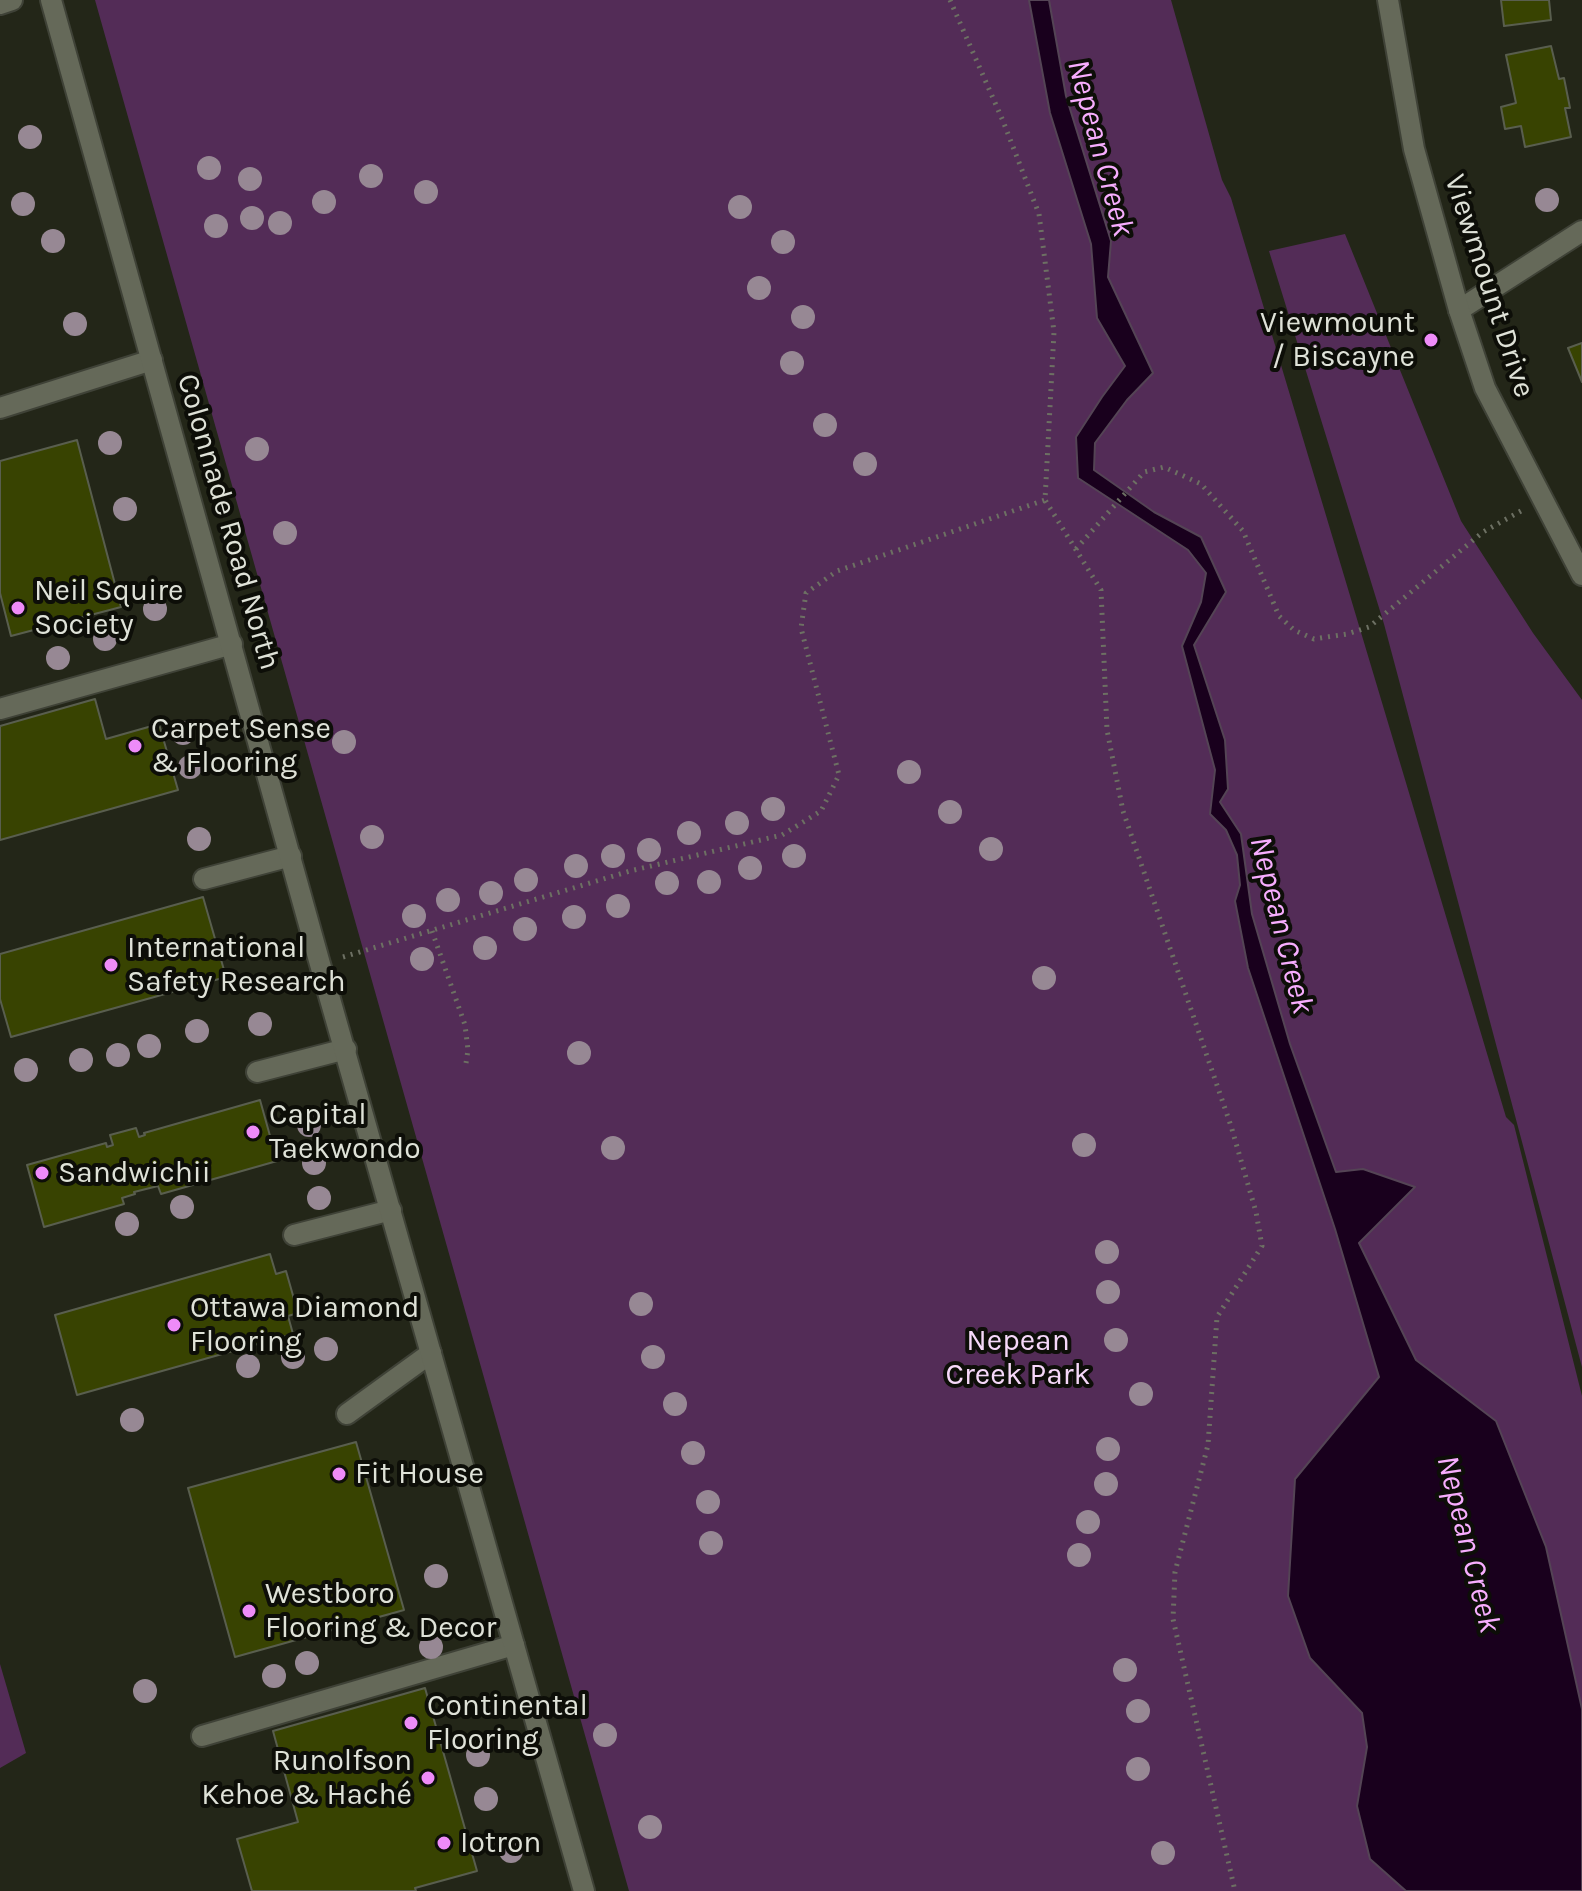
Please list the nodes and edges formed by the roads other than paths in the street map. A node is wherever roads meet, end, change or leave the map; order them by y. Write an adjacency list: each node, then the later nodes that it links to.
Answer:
1 (12, 0): 4 (street)
2 (51, 0): 7 (street, Colonnade Road North)
3 (1388, 0): 6 (street, Viewmount Drive)
4 (0, 4)
5 (1582, 231): 6 (street)
6 (1459, 310): 9 (street, Viewmount Drive)
7 (152, 360): 8 (street); 10 (street, Colonnade Road North)
8 (0, 408)
9 (1582, 575)
10 (232, 644): 11 (street); 12 (street, Colonnade Road North)
11 (0, 709)
12 (291, 856): 13 (street); 14 (street, Colonnade Road North)
13 (204, 879)
14 (346, 1049): 15 (street); 16 (street, Colonnade Road North)
15 (257, 1072)
16 (391, 1210): 17 (street); 18 (street, Colonnade Road North)
17 (294, 1235)
18 (431, 1353): 19 (street); 20 (street, Colonnade Road North)
19 (347, 1414)
20 (514, 1645): 21 (street); 22 (street, Colonnade Road North)
21 (202, 1736)
22 (584, 1891)

